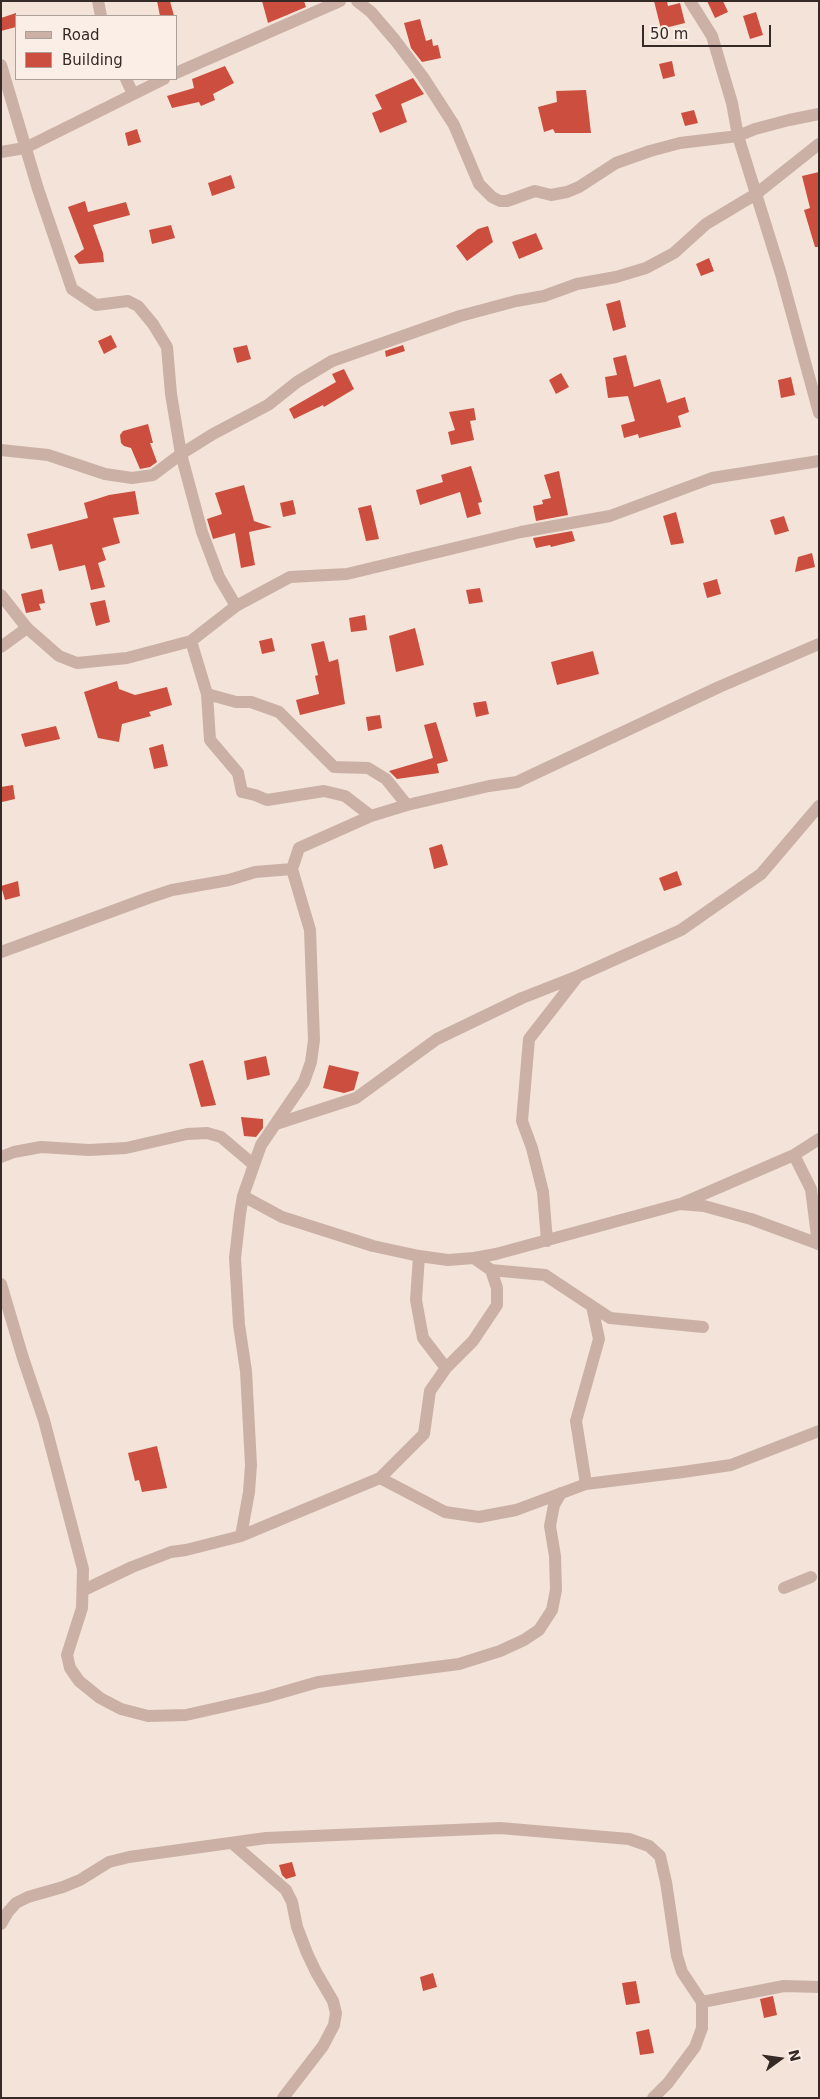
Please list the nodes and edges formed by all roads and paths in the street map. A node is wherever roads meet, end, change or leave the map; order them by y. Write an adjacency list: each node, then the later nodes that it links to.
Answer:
1 (98, 1): 5 (street)
2 (340, 1): 7 (street)
3 (690, 1): 12 (street)
4 (362, 3): 12 (street)
5 (101, 15)
6 (1, 65): 14 (street)
7 (178, 72)
8 (126, 80): 10 (street)
9 (162, 80): 10 (street)
10 (133, 94): 14 (street)
11 (819, 114): 12 (street)
12 (738, 136): 16 (street)
13 (819, 144): 16 (street)
14 (25, 148): 15 (street); 19 (street)
15 (1, 152)
16 (756, 194): 17 (street); 19 (street)
17 (819, 413)
18 (1, 450): 19 (street)
19 (181, 454): 22 (street)
20 (819, 461): 22 (street)
21 (1, 595): 23 (street)
22 (236, 606): 24 (street)
23 (27, 628): 24 (street); 26 (street)
24 (191, 641): 27 (street)
25 (819, 644): 28 (street)
26 (1, 647)
27 (207, 694): 28 (street); 30 (street)
28 (407, 805): 30 (street)
29 (819, 806): 33 (street)
30 (371, 816): 31 (street)
31 (292, 869): 32 (street); 34 (street)
32 (1, 952)
33 (578, 976): 34 (street); 41 (street)
34 (276, 1124): 38 (street)
35 (819, 1139): 36 (street)
36 (794, 1155): 40 (street); 42 (street)
37 (1, 1157): 38 (street)
38 (254, 1165): 39 (street)
39 (243, 1196): 43 (street); 54 (street)
40 (680, 1204): 41 (street); 42 (street)
41 (547, 1240): 44 (street)
42 (819, 1244)
43 (419, 1256): 44 (street); 49 (street)
44 (474, 1258): 45 (street)
45 (491, 1270): 47 (street); 49 (street)
46 (1, 1284): 57 (street)
47 (592, 1306): 48 (street); 52 (street)
48 (703, 1327)
49 (446, 1368): 51 (street)
50 (819, 1431): 52 (street)
51 (380, 1478): 53 (street); 54 (street)
52 (586, 1484): 53 (street)
53 (561, 1493): 57 (street)
54 (241, 1536): 57 (street)
55 (811, 1577): 56 (street)
56 (784, 1588)
57 (84, 1590)
58 (232, 1843): 59 (street); 61 (street); 62 (street)
59 (1, 1924)
60 (819, 1986): 61 (street)
61 (702, 2002): 63 (street)
62 (283, 2098)
63 (653, 2098)

